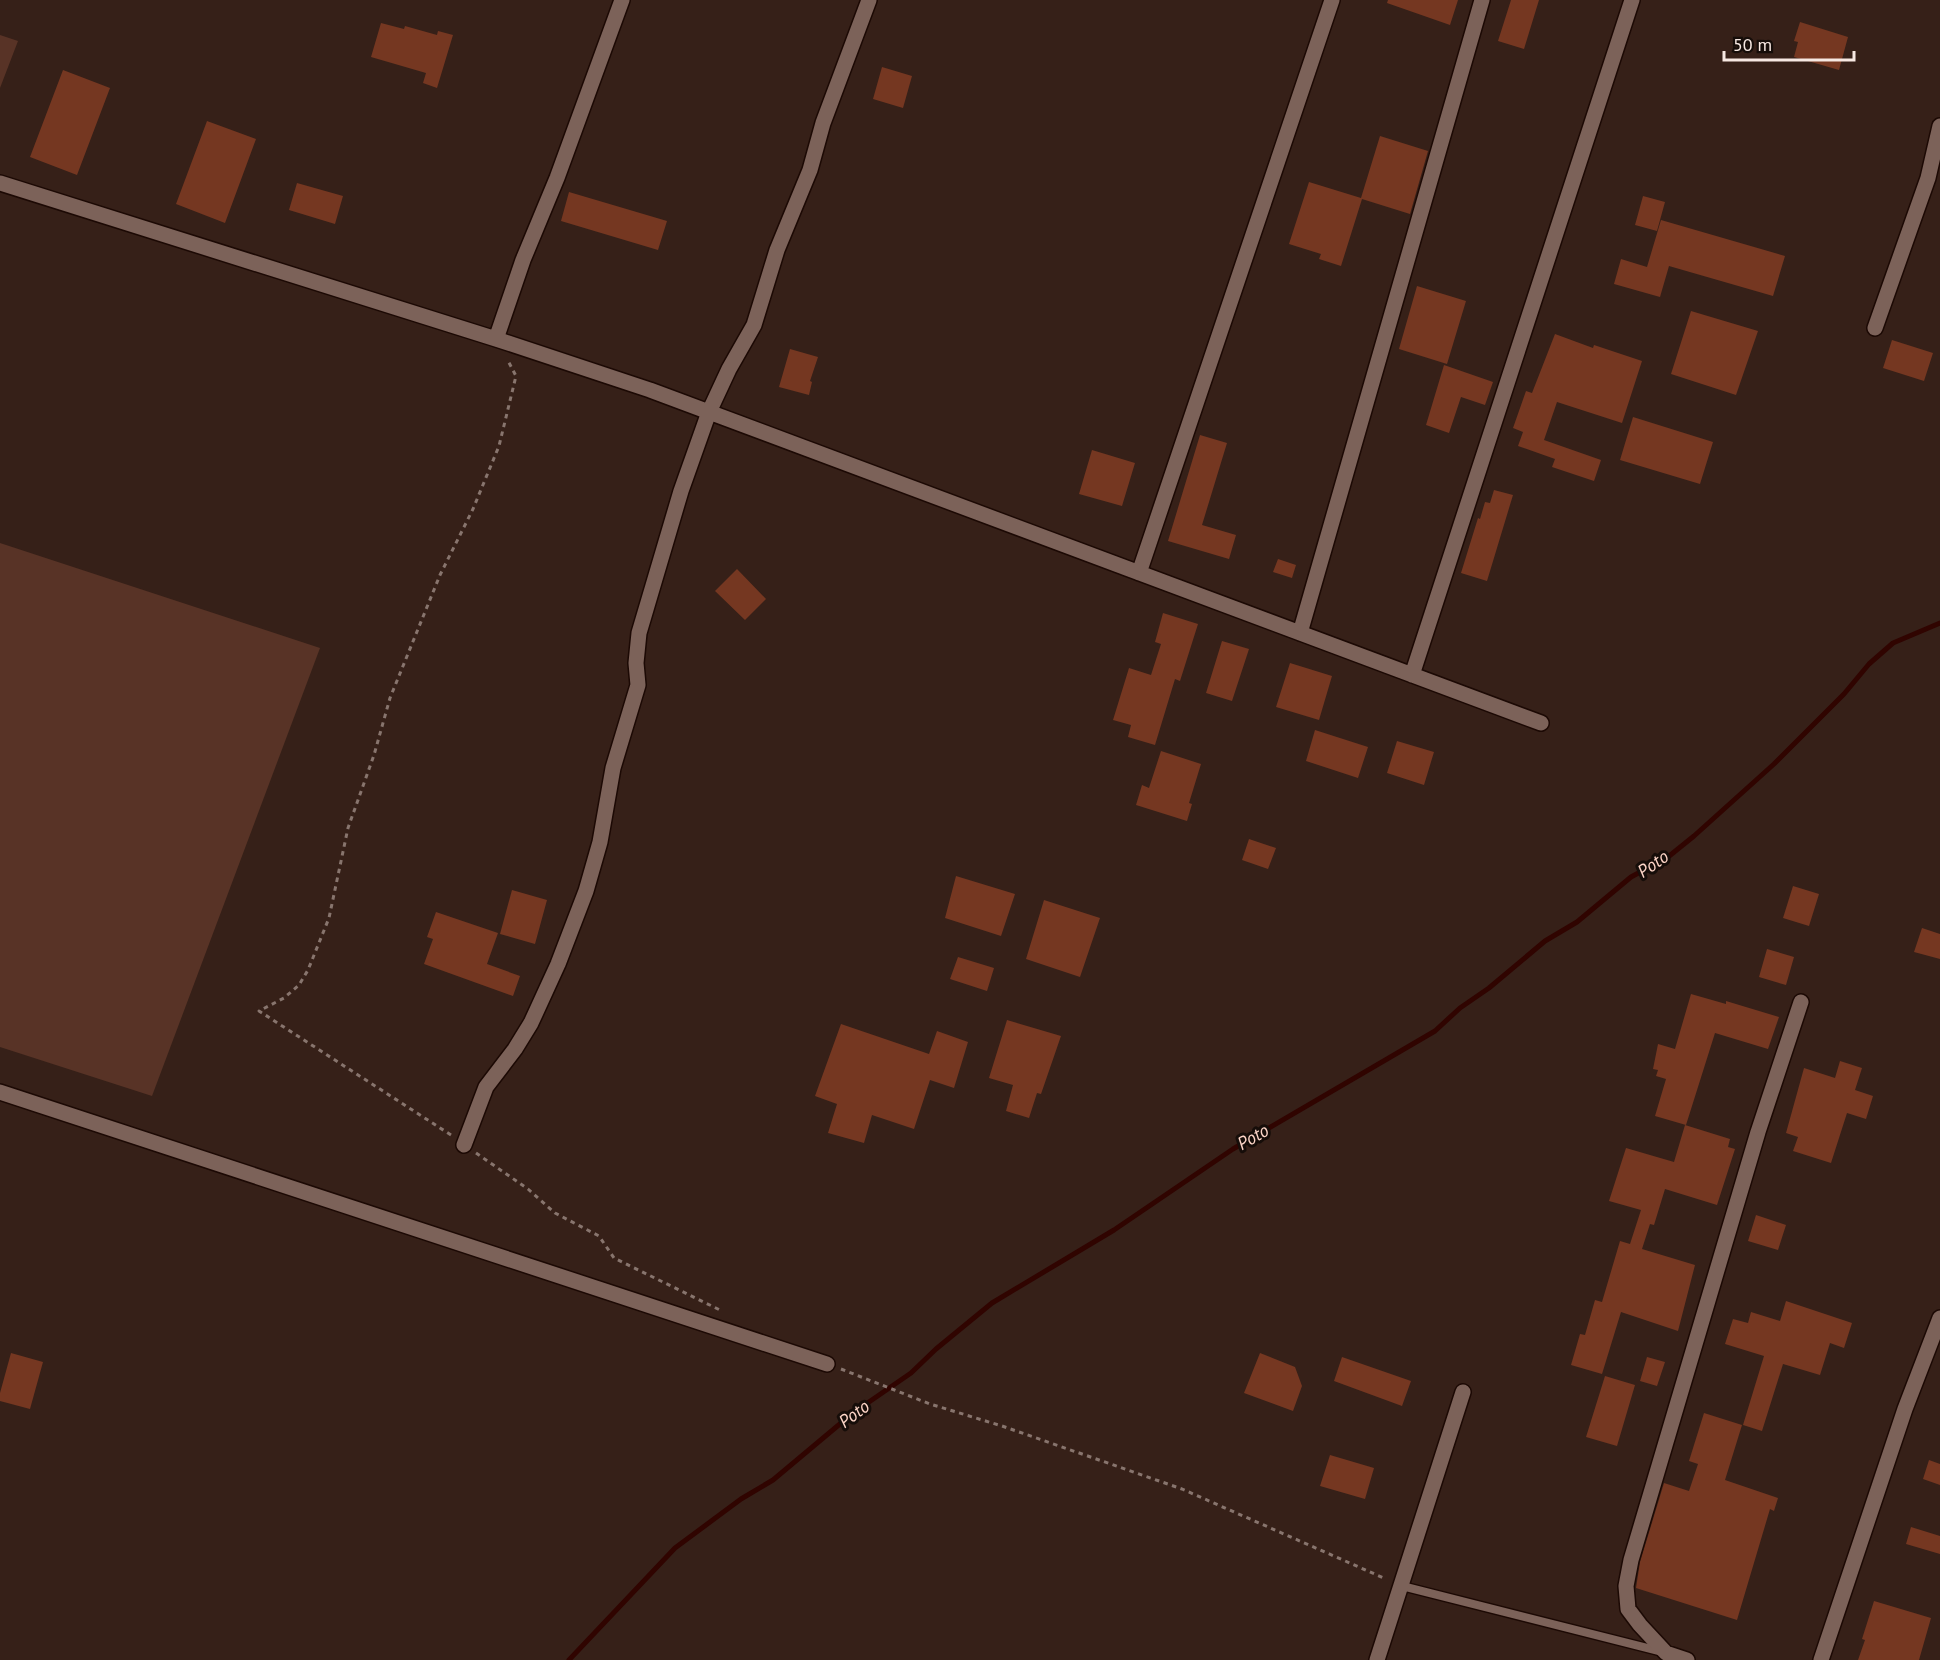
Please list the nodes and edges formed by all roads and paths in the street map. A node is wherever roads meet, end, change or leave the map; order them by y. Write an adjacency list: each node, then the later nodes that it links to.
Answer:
1 (622, 0): 9 (street)
2 (869, 0): 10 (street)
3 (1332, 0): 11 (street)
4 (1482, 0): 12 (street)
5 (1632, 0): 13 (street)
6 (1940, 126): 8 (street)
7 (0, 183): 9 (street)
8 (1875, 328)
9 (496, 339): 10 (street); 17 (path)
10 (709, 411): 11 (street); 17 (street)
11 (1139, 573): 12 (street)
12 (1300, 633): 13 (street)
13 (1412, 675): 14 (street)
14 (1541, 723)
15 (1801, 1002): 23 (street)
16 (0, 1092): 20 (street)
17 (464, 1145): 18 (path)
18 (722, 1311)
19 (1940, 1318): 26 (street)
20 (827, 1364): 22 (path)
21 (1463, 1392): 22 (street)
22 (1402, 1586): 23 (lane); 24 (street)
23 (1666, 1653): 25 (street)
24 (1377, 1660)
25 (1687, 1660)
26 (1821, 1660)

